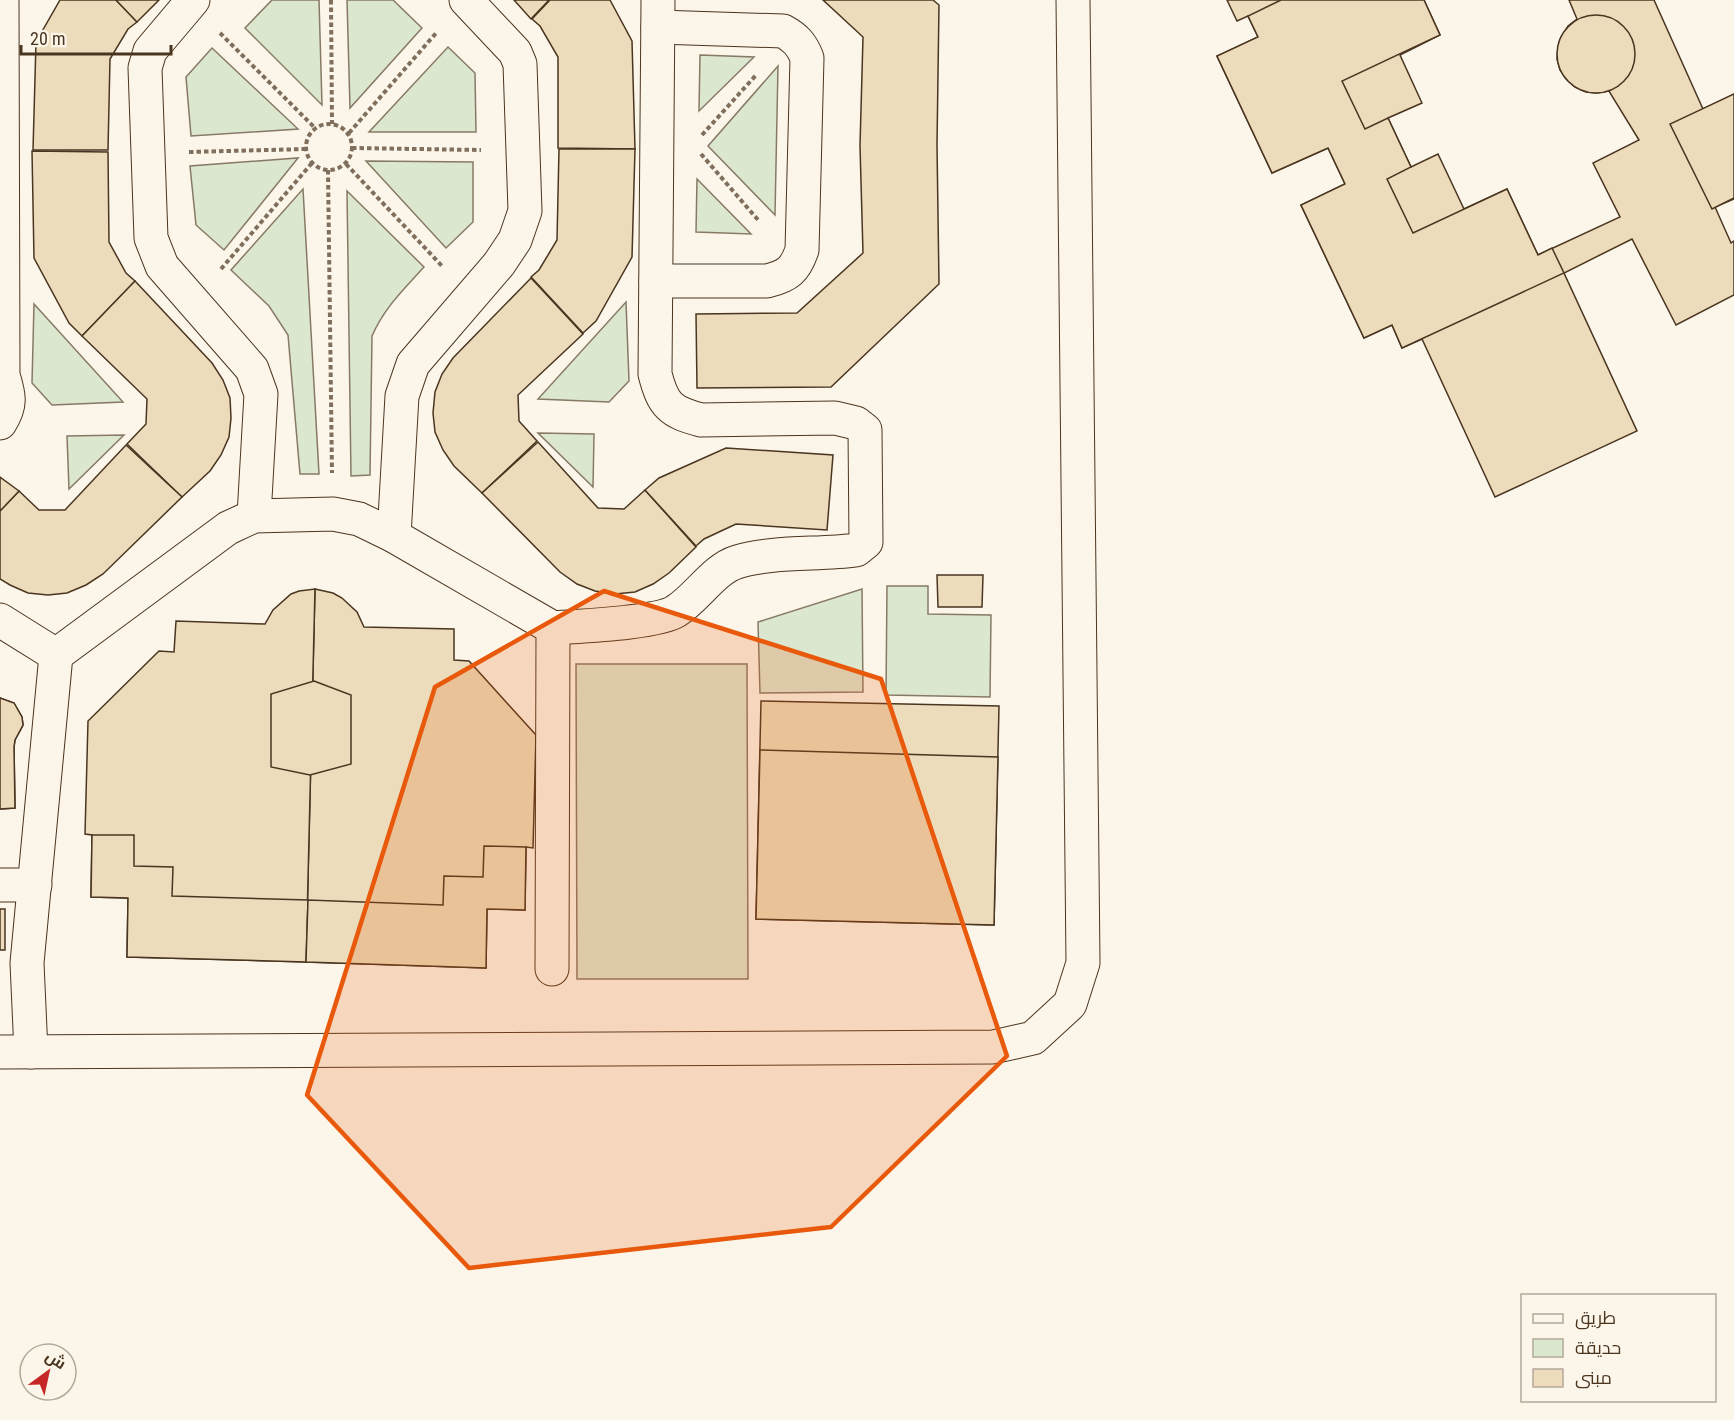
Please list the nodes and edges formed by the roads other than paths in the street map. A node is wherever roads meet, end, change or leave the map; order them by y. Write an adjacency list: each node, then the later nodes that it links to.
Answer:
1 (2, 0): 6 (street)
2 (466, 0): 11 (street)
3 (1073, 0): 18 (street)
4 (192, 1): 10 (street)
5 (658, 14): 8 (street); 8 (street)
6 (1, 34): 7 (street)
7 (1, 269): 9 (street)
8 (656, 281): 13 (street)
9 (0, 423)
10 (254, 516): 11 (street); 14 (street)
11 (394, 536): 13 (street)
12 (0, 620): 14 (street)
13 (553, 628): 17 (street)
14 (56, 654): 16 (street)
15 (0, 885): 16 (street)
16 (35, 885): 18 (street)
17 (552, 969)
18 (16, 1052)

